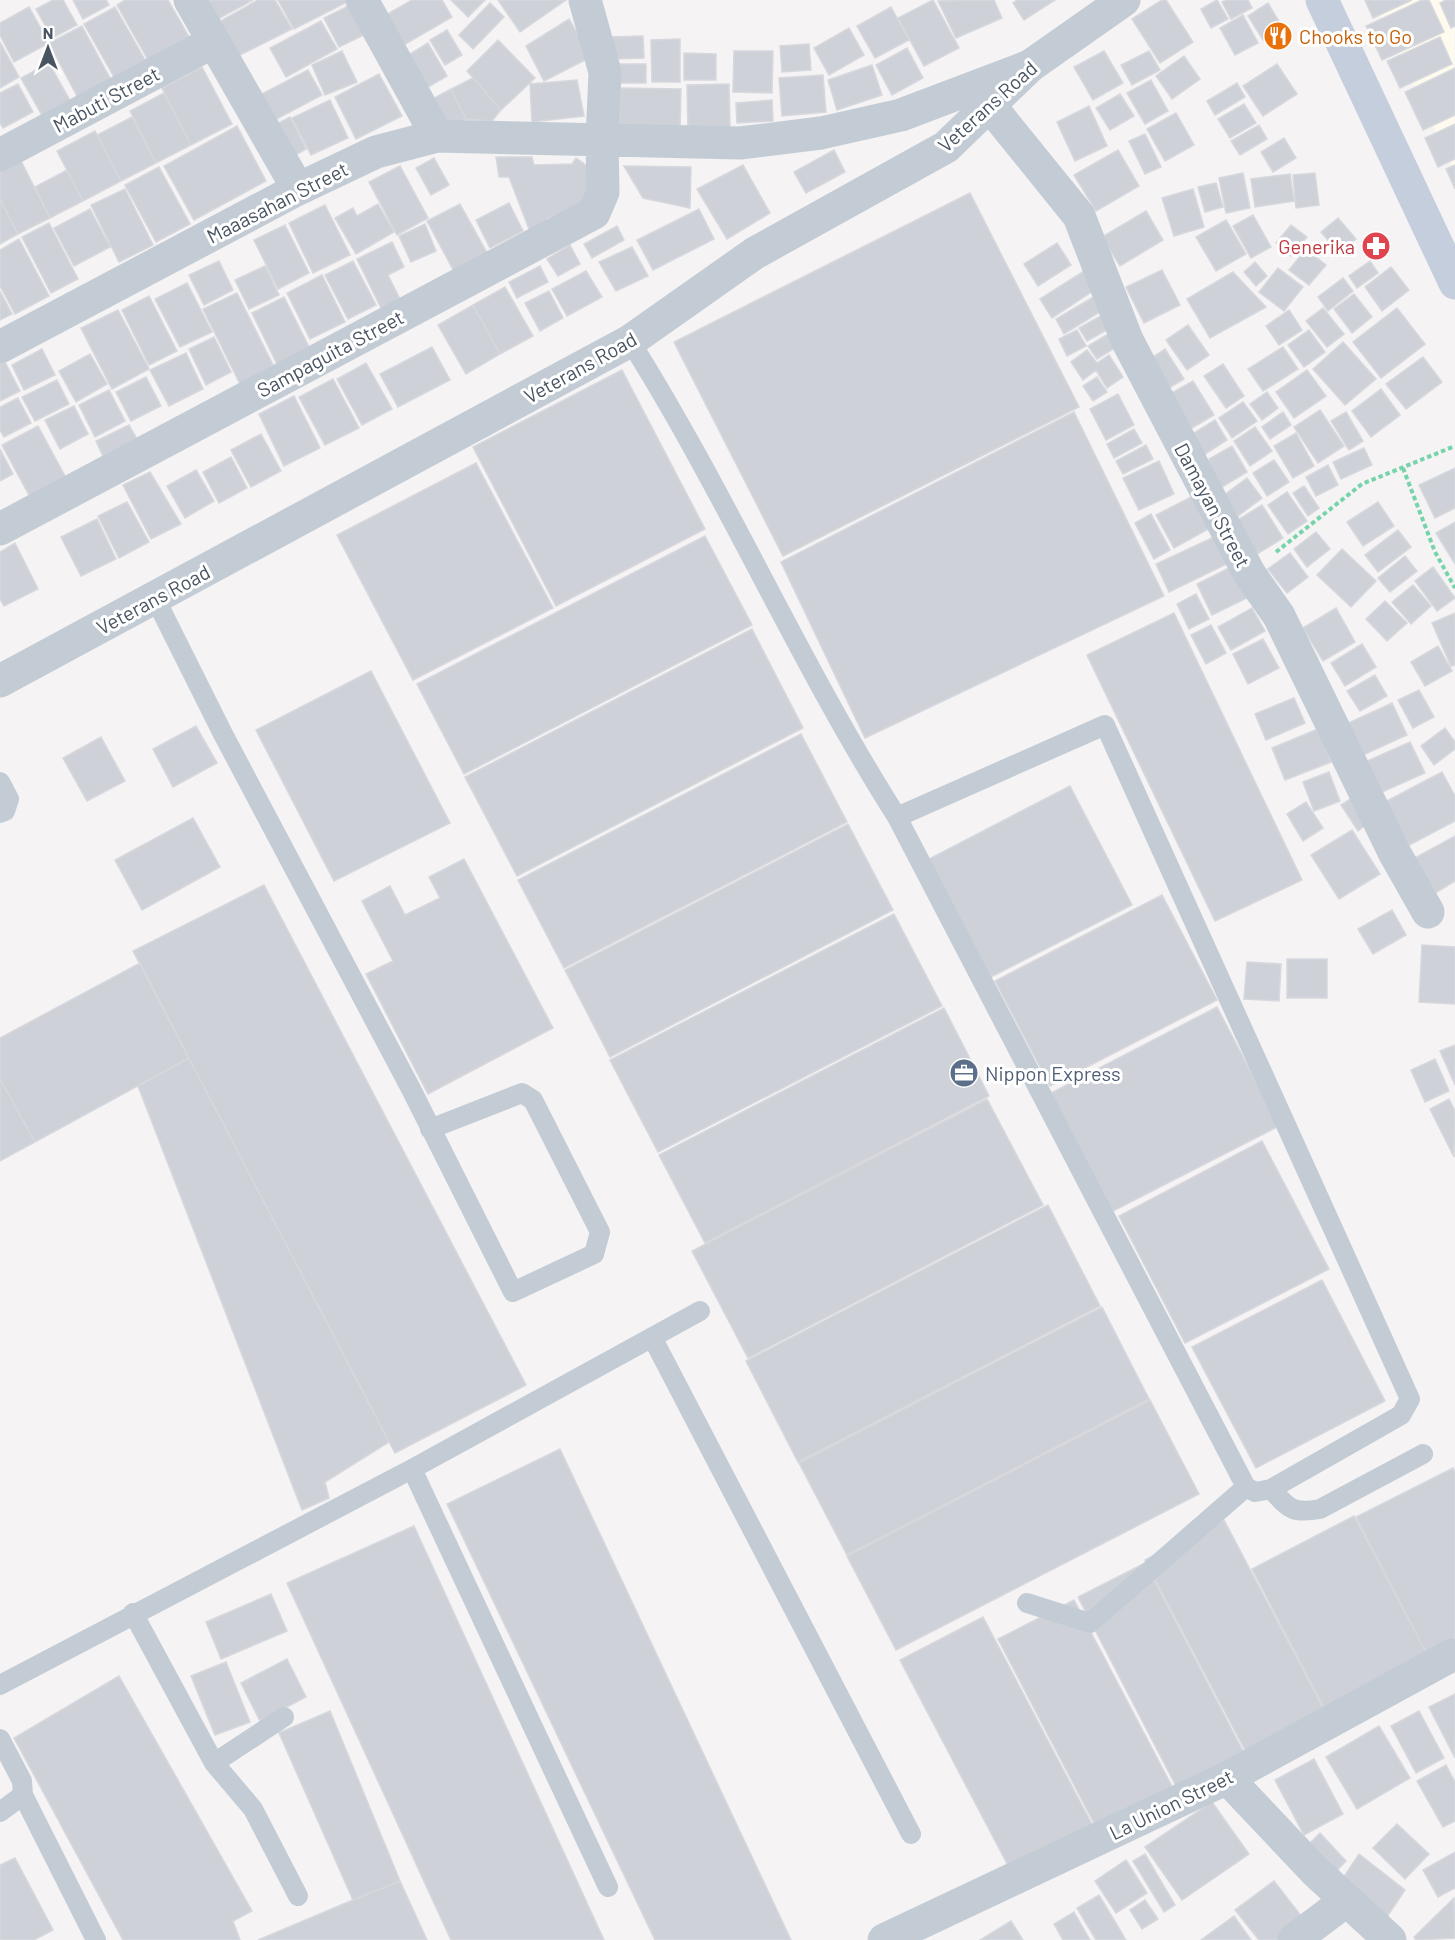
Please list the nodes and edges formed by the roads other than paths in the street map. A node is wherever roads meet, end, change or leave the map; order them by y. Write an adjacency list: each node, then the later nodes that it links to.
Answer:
1 (190, 0): 6 (street)
2 (362, 0): 9 (street)
3 (585, 0): 10 (street, Sampaguita Street)
4 (1322, 0): 13 (main road)
5 (1115, 3): 7 (street, Veterans Road)
6 (213, 42): 11 (street, Mabuti Street); 12 (street)
7 (1029, 66): 8 (street, Veterans Road); 10 (street, Maaasahan Street)
8 (990, 106): 14 (street, Veterans Road); 22 (street, Damayan Street)
9 (437, 136): 10 (street, Maaasahan Street); 12 (street, Maaasahan Street)
10 (587, 140): 16 (street, Sampaguita Street)
11 (0, 155)
12 (298, 189): 15 (street, Maaasahan Street)
13 (1455, 283)
14 (630, 341): 17 (street, Veterans Road); 21 (lane)
15 (0, 347)
16 (0, 529)
17 (155, 598): 18 (street, Veterans Road); 23 (lane)
18 (0, 681)
19 (0, 782): 20 (lane)
20 (0, 813)
21 (897, 817): 28 (lane); 29 (lane)
22 (1428, 912)
23 (430, 1129): 23 (lane)
24 (700, 1311): 25 (lane)
25 (652, 1337): 27 (lane); 40 (lane)
26 (1423, 1455): 29 (lane)
27 (412, 1469): 31 (lane); 41 (lane)
28 (1246, 1487): 29 (lane); 30 (lane)
29 (1271, 1489)
30 (1027, 1603)
31 (133, 1613): 33 (lane); 36 (lane)
32 (1452, 1655): 37 (street, La Union Street)
33 (0, 1684)
34 (284, 1717): 36 (lane)
35 (0, 1739): 38 (lane)
36 (214, 1763): 42 (lane)
37 (1227, 1778): 43 (street); 45 (street, La Union Street)
38 (23, 1795): 39 (lane); 44 (lane)
39 (0, 1812)
40 (911, 1834)
41 (608, 1887)
42 (298, 1896)
43 (1347, 1900): 46 (street); 47 (street)
44 (96, 1940)
45 (884, 1940)
46 (1294, 1940)
47 (1390, 1940)

